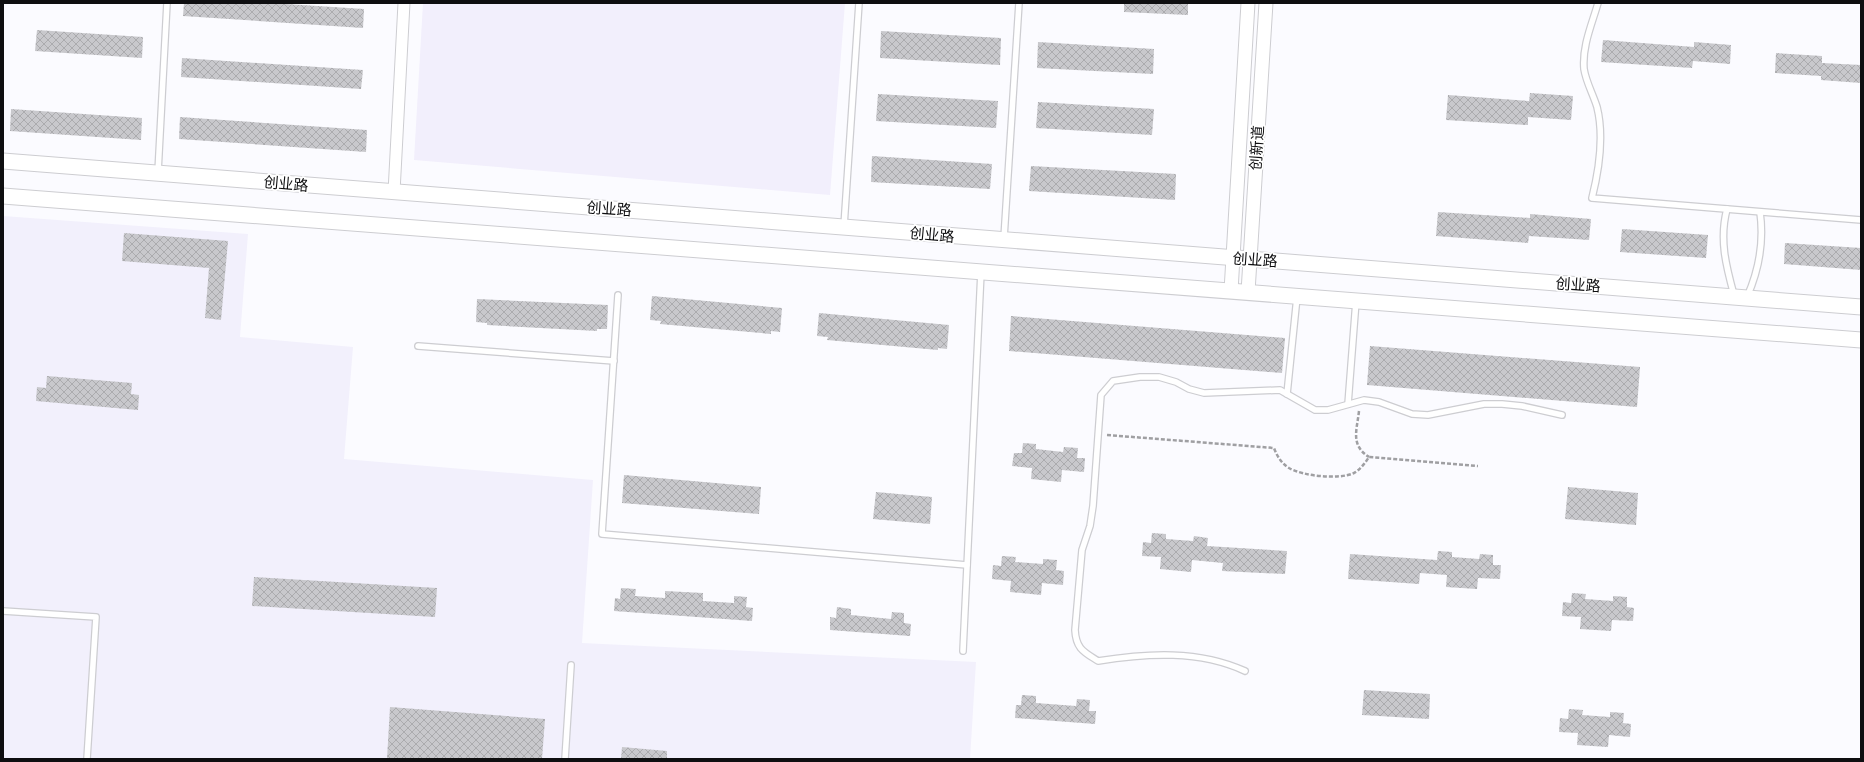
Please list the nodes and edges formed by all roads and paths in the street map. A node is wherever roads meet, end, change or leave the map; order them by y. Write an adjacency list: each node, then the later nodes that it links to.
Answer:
1 (167, 3): 9 (lane)
2 (404, 3): 10 (street)
3 (859, 3): 15 (lane)
4 (1018, 3): 16 (lane)
5 (1248, 3): 17 (street, 创新道)
6 (1266, 3): 18 (street, 创新道)
7 (1598, 3): 12 (lane)
8 (3, 161): 9 (main road, 创业路)
9 (158, 174): 10 (main road, 创业路)
10 (394, 192): 15 (main road, 创业路)
11 (3, 196): 19 (main road)
12 (1727, 209): 13 (lane); 24 (lane)
13 (1760, 212): 14 (lane); 24 (lane)
14 (1861, 220)
15 (844, 228): 16 (main road, 创业路)
16 (1004, 240): 17 (main road, 创业路)
17 (1233, 258): 18 (main road, 创业路); 20 (street, 创新道)
18 (1250, 260): 21 (street, 创新道); 24 (main road, 创业路)
19 (981, 272): 20 (main road); 37 (lane)
20 (1231, 291): 21 (main road)
21 (1248, 292): 23 (main road)
22 (618, 295): 29 (lane)
23 (1297, 296): 25 (main road); 30 (lane)
24 (1741, 298): 26 (main road, 创业路)
25 (1356, 301): 27 (main road); 32 (lane)
26 (1861, 307)
27 (1861, 340)
28 (418, 346): 29 (lane)
29 (614, 361): 37 (lane)
30 (1287, 394): 32 (lane); 34 (lane)
31 (1360, 400): 32 (lane); 33 (lane); 35 (path)
32 (1348, 404)
33 (1562, 415)
34 (1098, 434): 35 (path); 41 (lane)
35 (1369, 457): 36 (path)
36 (1478, 466)
37 (967, 565): 39 (lane)
38 (3, 611): 42 (lane)
39 (963, 652)
40 (571, 665): 43 (lane)
41 (1245, 671)
42 (87, 759)
43 (565, 759)

